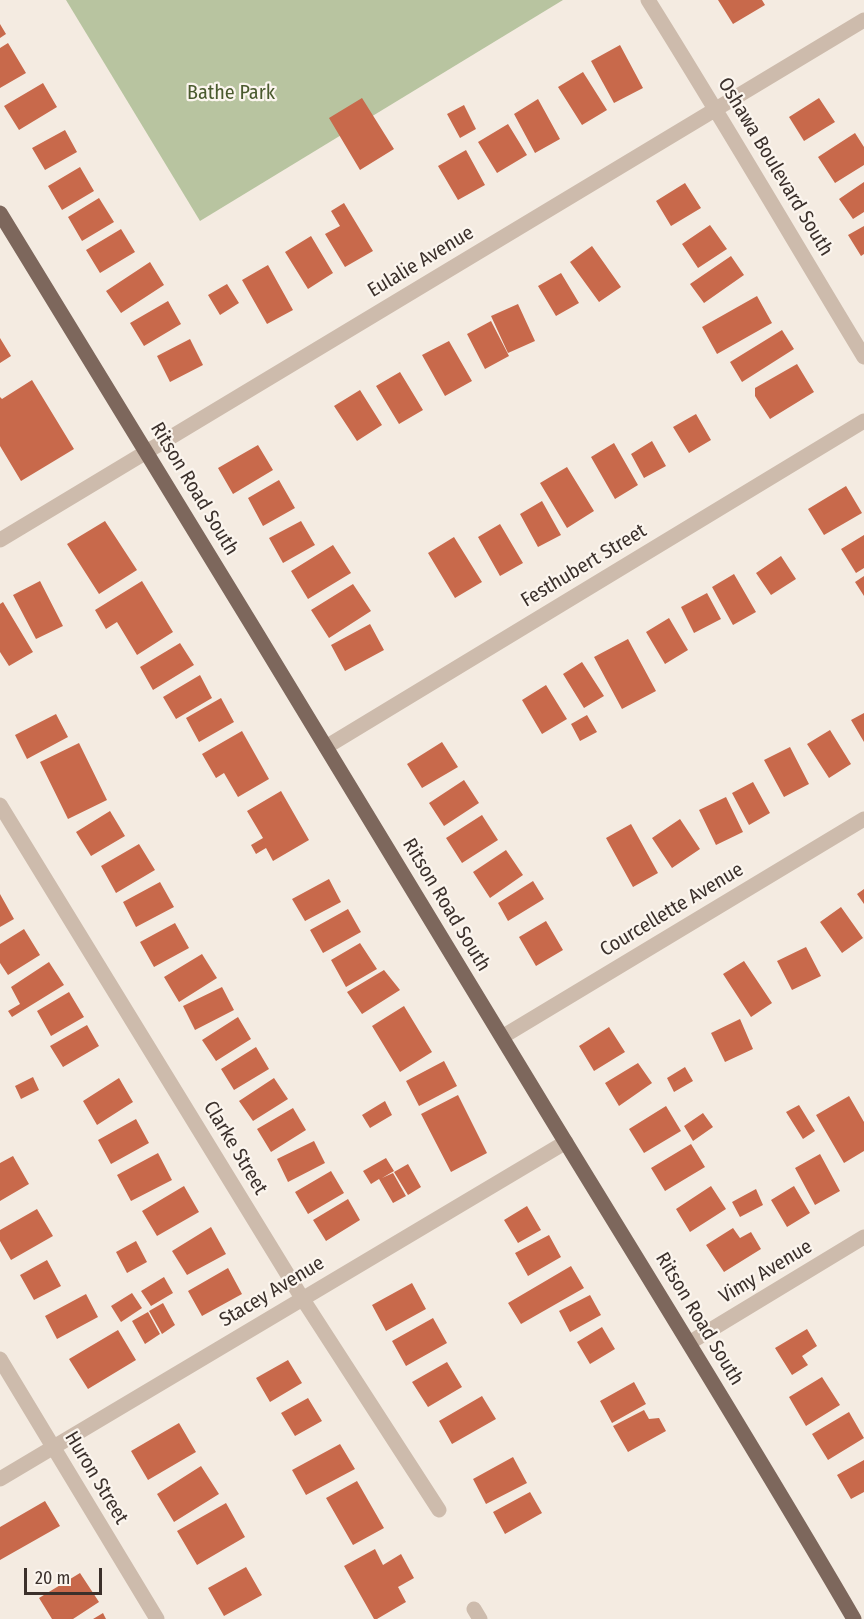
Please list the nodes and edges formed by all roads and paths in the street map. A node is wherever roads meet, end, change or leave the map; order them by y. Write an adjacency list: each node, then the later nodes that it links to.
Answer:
1 (648, 0): 3 (street, Oshawa Boulevard South)
2 (864, 20): 3 (street, Eulalie Avenue)
3 (716, 108): 5 (street, Oshawa Boulevard South); 7 (street, Eulalie Avenue)
4 (0, 213): 7 (main road, Ritson Road South)
5 (864, 357)
6 (864, 421): 9 (street, Festhubert Street)
7 (147, 451): 8 (street, Eulalie Avenue); 9 (main road, Ritson Road South)
8 (0, 540)
9 (326, 747): 12 (main road, Ritson Road South)
10 (0, 805): 15 (street, Clarke Street)
11 (864, 819): 12 (street, Courcellette Avenue)
12 (502, 1037): 13 (main road, Ritson Road South)
13 (566, 1142): 15 (street, Stacey Avenue); 16 (main road, Ritson Road South)
14 (864, 1237): 16 (street, Vimy Avenue)
15 (302, 1298): 18 (street, Stacey Avenue); 20 (street, Clarke Street)
16 (689, 1343): 22 (main road, Ritson Road South)
17 (0, 1359): 18 (street, Huron Street)
18 (53, 1447): 19 (street, Stacey Avenue); 21 (street, Huron Street)
19 (0, 1479)
20 (439, 1510)
21 (157, 1619)
22 (854, 1619)

